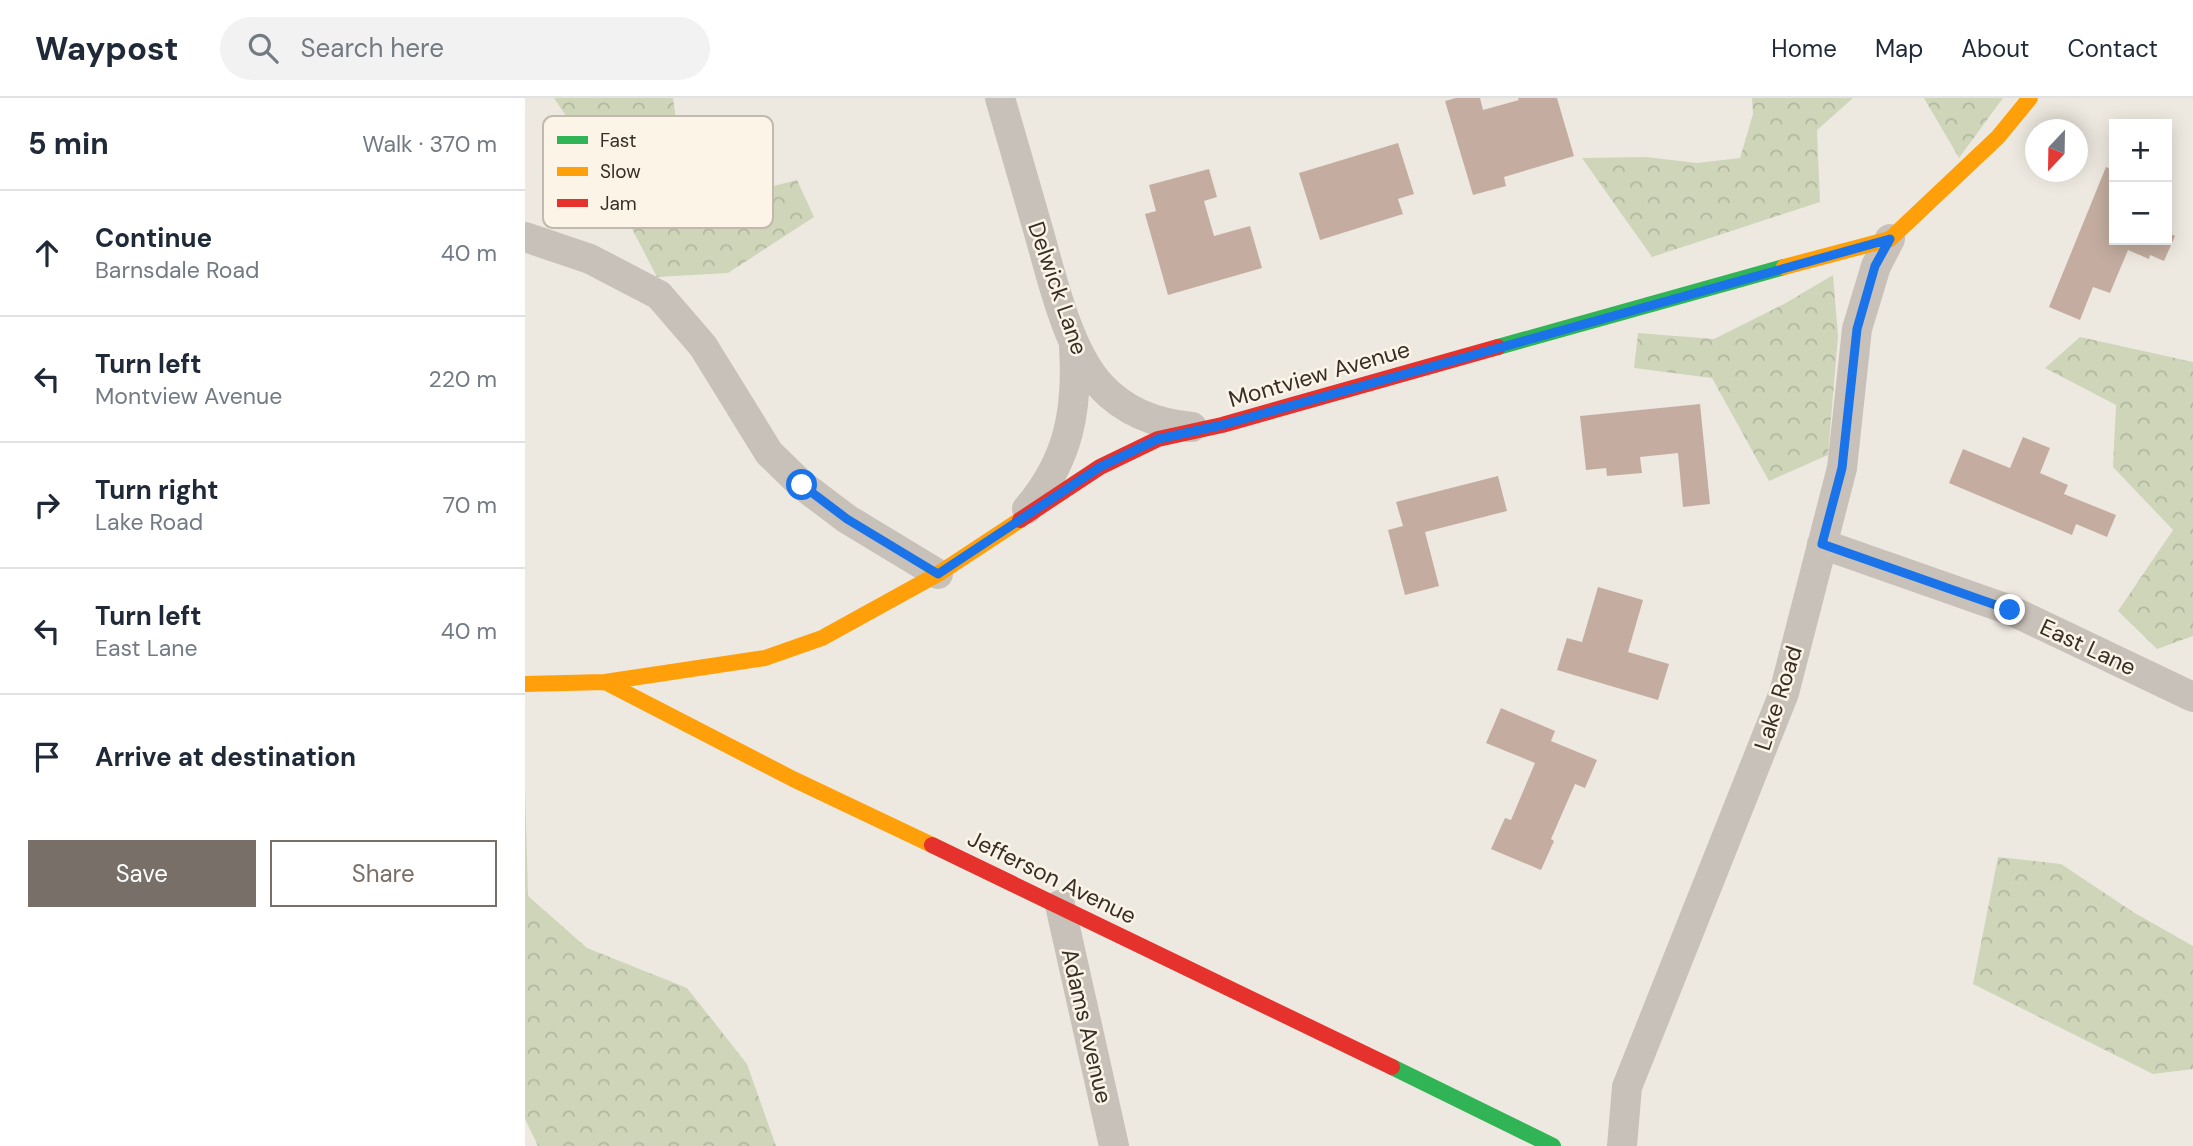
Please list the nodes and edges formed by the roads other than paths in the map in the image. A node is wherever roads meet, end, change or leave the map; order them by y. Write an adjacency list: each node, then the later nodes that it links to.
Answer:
1 (1000, 98): 5 (street, Delwick Lane)
2 (2030, 98): 4 (street, Montview Avenue)
3 (525, 237): 9 (street)
4 (1890, 239): 6 (street, Montview Avenue); 8 (street, Lake Road)
5 (1073, 340): 6 (street, Delwick Lane); 7 (street)
6 (1222, 425): 7 (street, Montview Avenue)
7 (1018, 520): 9 (street, Montview Avenue)
8 (1822, 544): 12 (street, East Lane); 16 (street, Lake Road)
9 (938, 574): 10 (street, Montview Avenue)
10 (605, 682): 11 (street, Jefferson Avenue); 13 (street, Jefferson Avenue)
11 (525, 684)
12 (2193, 697)
13 (1060, 905): 14 (street, Adams Avenue); 15 (street, Jefferson Avenue)
14 (1114, 1146)
15 (1553, 1146)
16 (1622, 1146)

